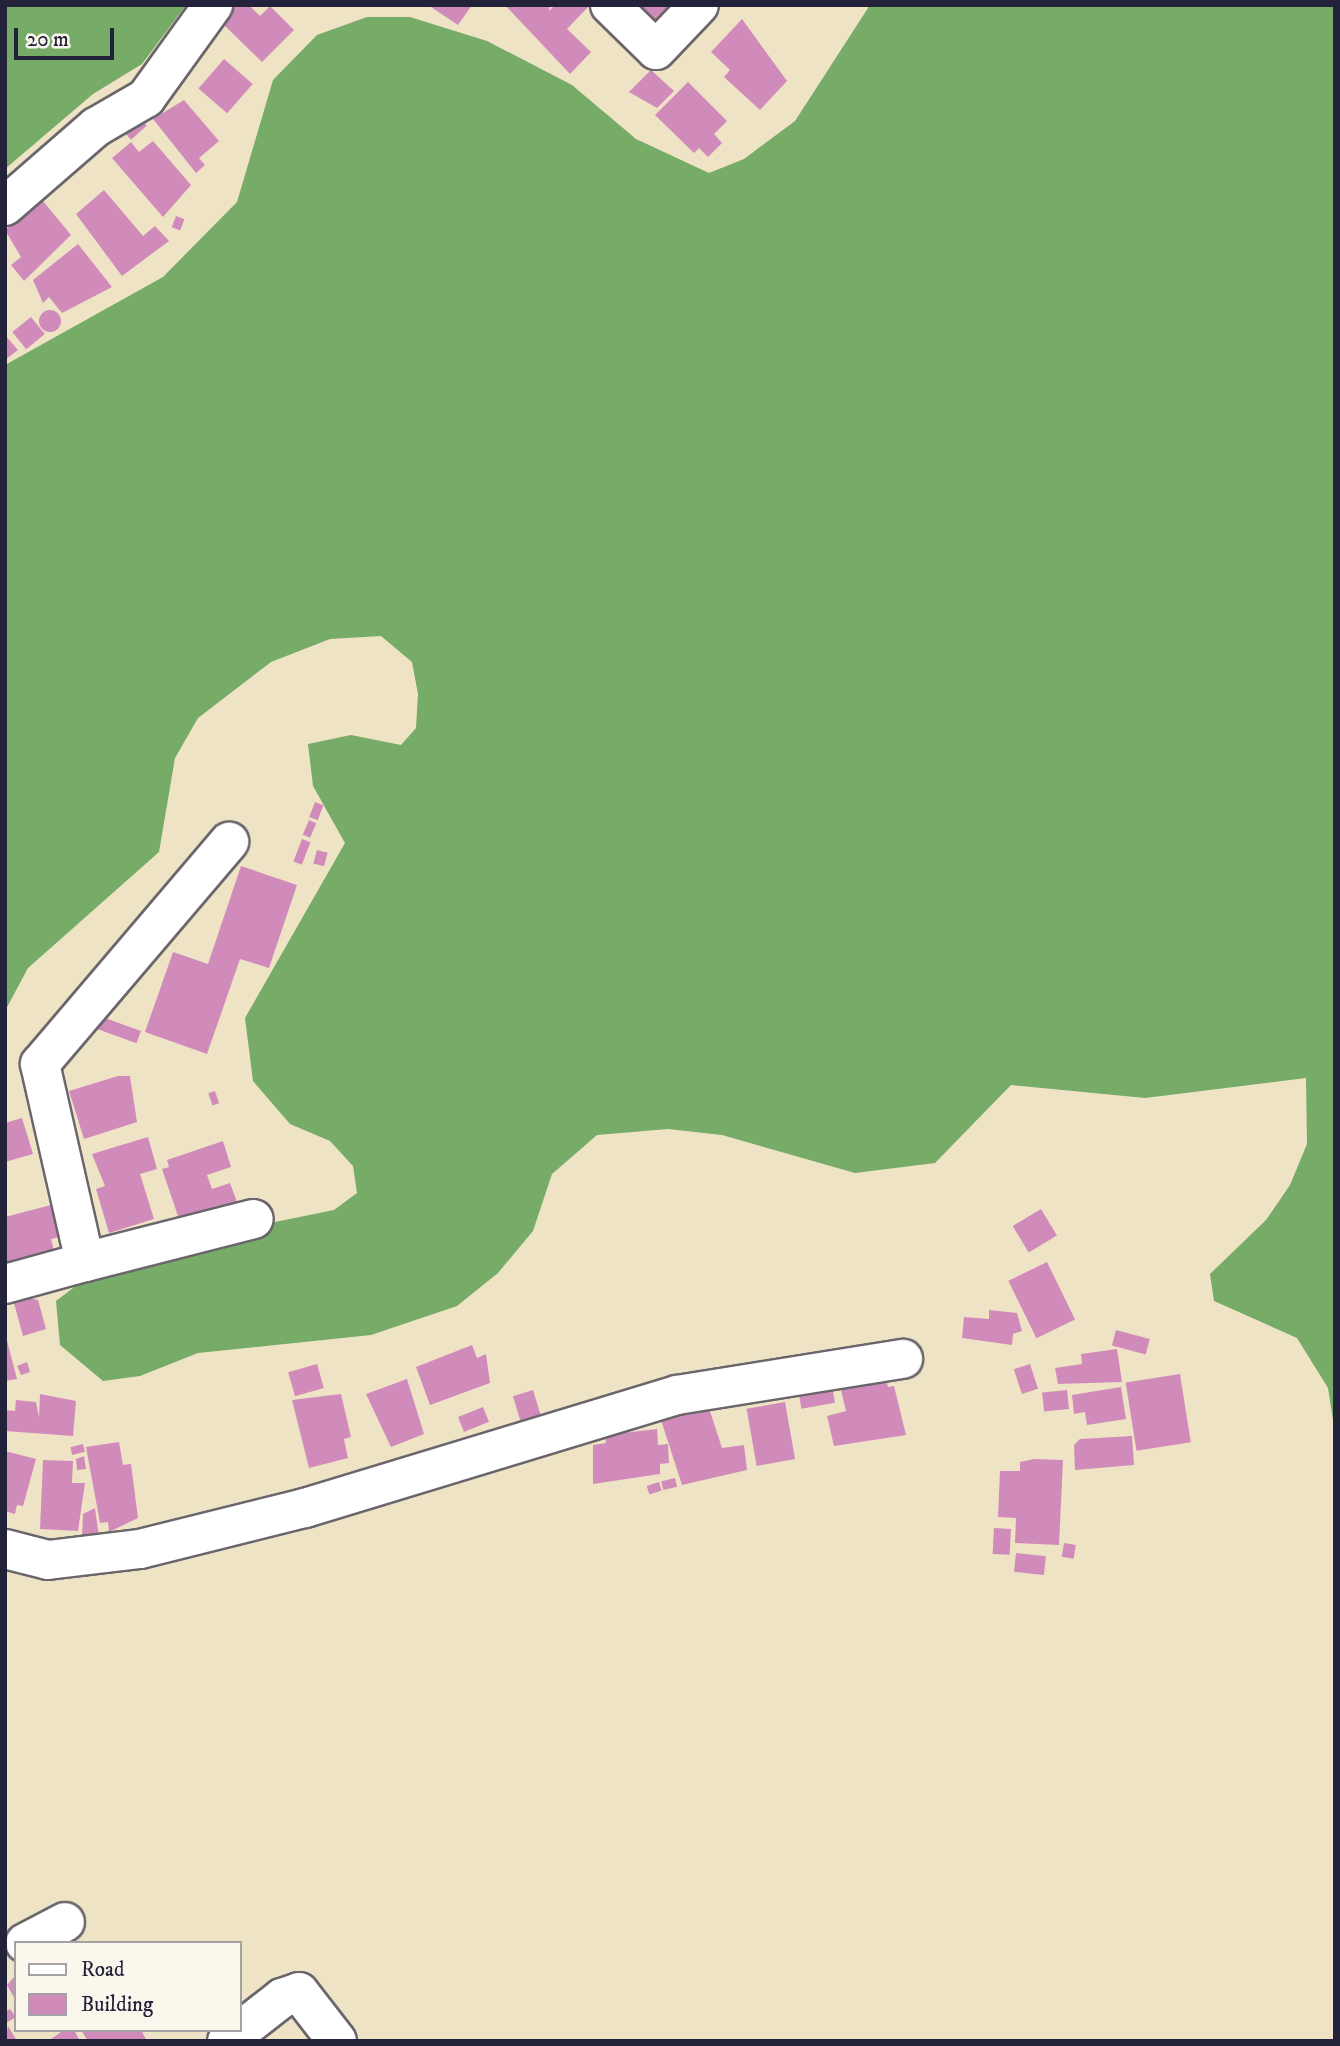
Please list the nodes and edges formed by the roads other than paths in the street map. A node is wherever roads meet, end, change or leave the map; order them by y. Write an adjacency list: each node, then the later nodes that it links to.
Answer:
1 (213, 5): 4 (street)
2 (610, 5): 3 (street)
3 (699, 5)
4 (5, 206)
5 (229, 842): 7 (street)
6 (254, 1219): 7 (street)
7 (85, 1262): 8 (street)
8 (5, 1284)
9 (902, 1359): 10 (street)
10 (5, 1549)
11 (65, 1922): 12 (street)
12 (29, 1941)
13 (242, 2030): 14 (street)
14 (337, 2041)

